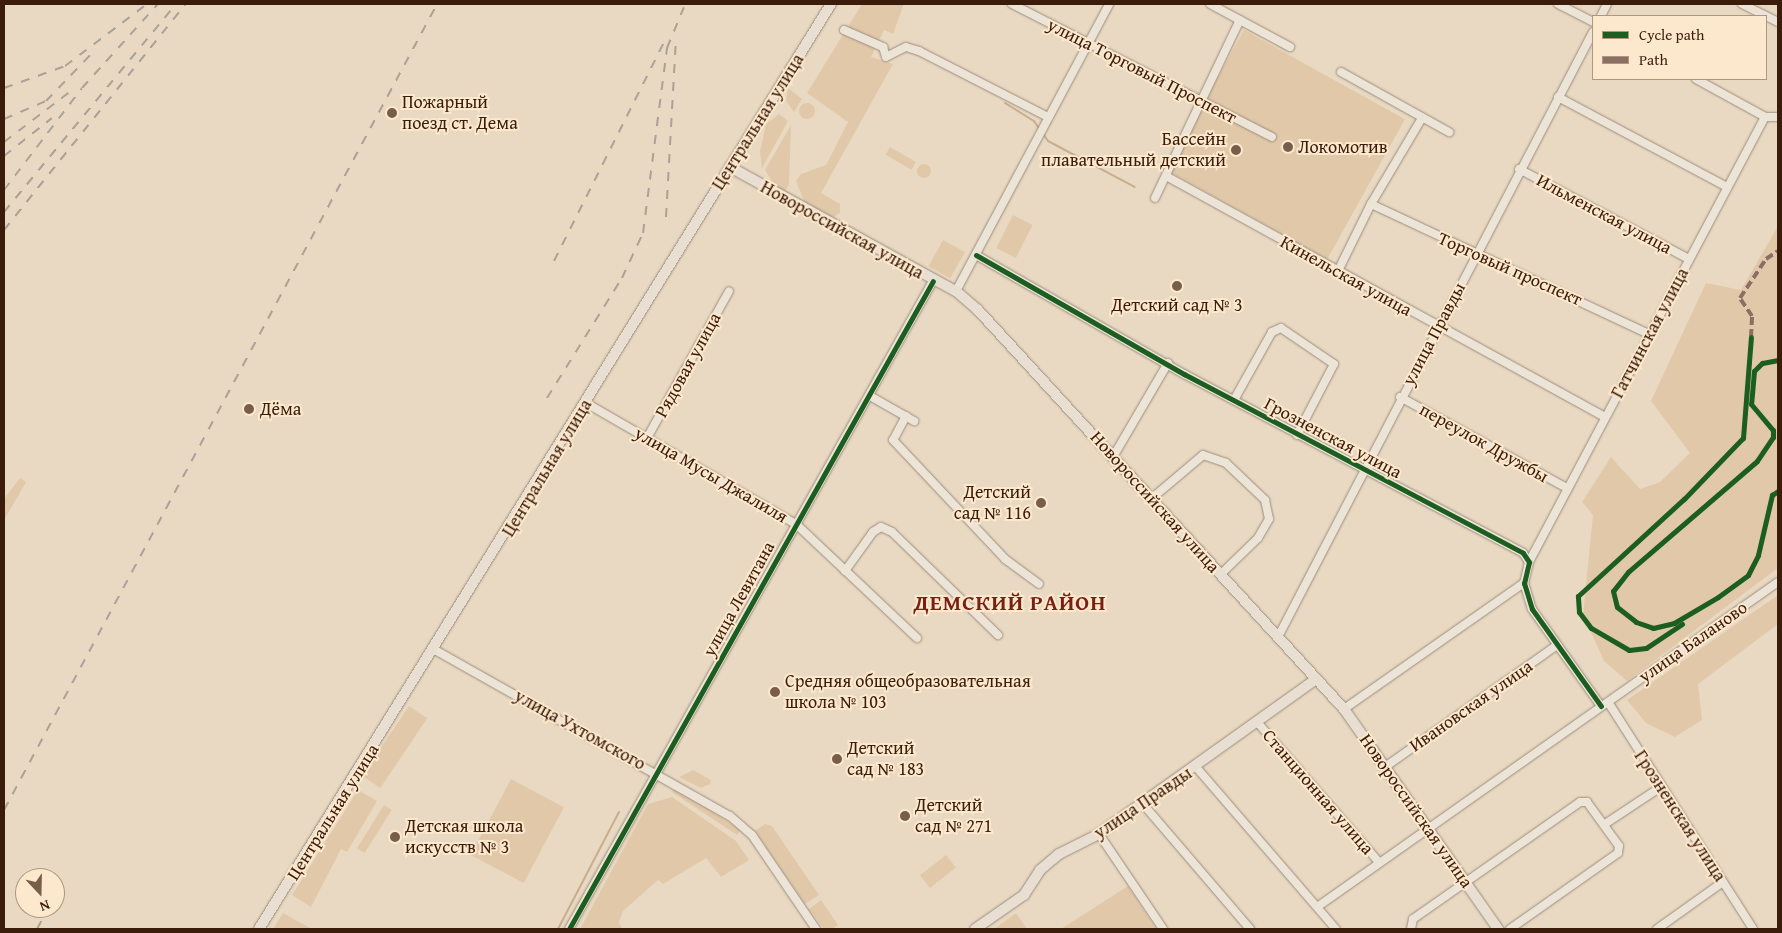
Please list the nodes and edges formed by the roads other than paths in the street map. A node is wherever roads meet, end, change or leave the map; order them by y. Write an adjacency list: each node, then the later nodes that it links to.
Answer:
1 (831, 4): 24 (main road, Центральная улица)
2 (1012, 4): 12 (street, улица Торговый Проспект)
3 (1108, 4): 12 (street)
4 (1210, 4): 8 (street)
5 (1558, 4): 9 (street)
6 (1742, 4): 7 (street)
7 (1764, 15)
8 (1240, 20): 13 (street); 17 (street)
9 (1592, 21)
10 (844, 30): 18 (street)
11 (1592, 34): 16 (street, улица Правды)
12 (1087, 44): 17 (street, улица Торговый Проспект); 18 (street)
13 (1290, 47)
14 (1341, 72): 20 (street)
15 (1698, 80): 19 (street)
16 (1558, 97): 25 (street, улица Правды); 27 (street)
17 (1200, 100): 23 (street, улица Торговый Проспект); 26 (street)
18 (1048, 117): 31 (street)
19 (1765, 117): 21 (street); 27 (street, Гатчинская улица)
20 (1422, 118): 22 (street); 29 (street)
21 (1778, 118)
22 (1449, 132)
23 (1272, 137)
24 (730, 166): 34 (main road, Новороссийская улица); 43 (main road, Центральная улица)
25 (1520, 169): 30 (street, улица Правды); 32 (street, Ильменская улица)
26 (1166, 176): 28 (street); 33 (street, Кинельская улица)
27 (1728, 187): 32 (street, Гатчинская улица)
28 (1155, 198)
29 (1371, 204): 30 (street, Торговый проспект); 33 (street)
30 (1477, 252): 37 (street, улица Правды); 38 (street, Торговый проспект)
31 (976, 255): 36 (street); 39 (street, Грозненская улица)
32 (1689, 260): 38 (street, Гатчинская улица)
33 (1338, 271): 37 (street, Кинельская улица)
34 (933, 281): 36 (main road, Новороссийская улица); 40 (street, улица Левитана)
35 (729, 291): 48 (street, Рядовая улица)
36 (956, 291): 49 (main road, Новороссийская улица)
37 (1437, 327): 41 (street, улица Правды); 45 (street, Кинельская улица)
38 (1649, 334): 45 (street, Гатчинская улица)
39 (1168, 363): 42 (street, Грозненская улица); 49 (street)
40 (870, 396): 44 (street); 53 (street, улица Левитана)
41 (1400, 398): 50 (street, улица Правды); 51 (street, переулок Дружбы)
42 (1234, 400): 47 (street, Грозненская улица); 47 (street)
43 (586, 403): 48 (street, улица Мусы Джалиля); 64 (main road, Центральная улица)
44 (906, 416): 46 (street); 59 (street)
45 (1605, 417): 51 (street, Гатчинская улица)
46 (914, 421)
47 (1297, 435): 50 (street, Грозненская улица)
48 (647, 438): 53 (street, улица Мусы Джалиля)
49 (1113, 456): 52 (main road, Новороссийская улица)
50 (1363, 469): 54 (street, Грозненская улица); 61 (street, улица Правды)
51 (1567, 488): 54 (street, Гатчинская улица)
52 (1152, 498): 56 (main road, Новороссийская улица); 56 (street)
53 (797, 525): 55 (street, улица Мусы Джалиля); 71 (street, улица Левитана)
54 (1529, 562): 58 (street)
55 (845, 571): 60 (street); 62 (street, улица Мусы Джалиля)
56 (1221, 574): 61 (main road, Новороссийская улица)
57 (1778, 582): 66 (street, улица Баланово)
58 (1524, 583): 63 (street, Грозненская улица); 67 (street)
59 (1039, 584)
60 (998, 635)
61 (1278, 637): 65 (main road, Новороссийская улица)
62 (917, 638)
63 (1557, 645): 66 (street, Грозненская улица); 70 (street, Ивановская улица)
64 (436, 650): 71 (street, улица Ухтомского); 81 (main road, Центральная улица)
65 (1316, 679): 67 (main road, Новороссийская улица); 68 (main road, улица Правды)
66 (1605, 704): 72 (street, Грозненская улица); 75 (street, улица Баланово)
67 (1344, 709): 70 (main road, Новороссийская улица)
68 (1258, 723): 69 (main road, улица Правды); 77 (street, Станционная улица)
69 (1196, 767): 73 (main road, улица Правды); 80 (street)
70 (1385, 767): 75 (main road, Новороссийская улица)
71 (657, 773): 82 (street, улица Левитана); 83 (street, улица Ухтомского)
72 (1661, 787): 74 (street); 79 (street, Грозненская улица)
73 (1144, 804): 76 (main road, улица Правды); 86 (street)
74 (1605, 824): 78 (street); 90 (street)
75 (1426, 827): 77 (street, улица Баланово); 78 (main road, Новороссийская улица)
76 (1099, 834): 84 (main road, улица Правды); 85 (street)
77 (1378, 861): 80 (street, улица Баланово)
78 (1465, 882): 88 (street); 89 (main road, Новороссийская улица)
79 (1723, 882): 91 (street); 92 (street, Грозненская улица)
80 (1320, 905): 87 (street)
81 (258, 929)
82 (569, 929)
83 (816, 929)
84 (975, 929)
85 (1163, 929)
86 (1250, 929)
87 (1336, 929)
88 (1411, 929)
89 (1498, 929)
90 (1510, 929)
91 (1657, 929)
92 (1753, 929)

